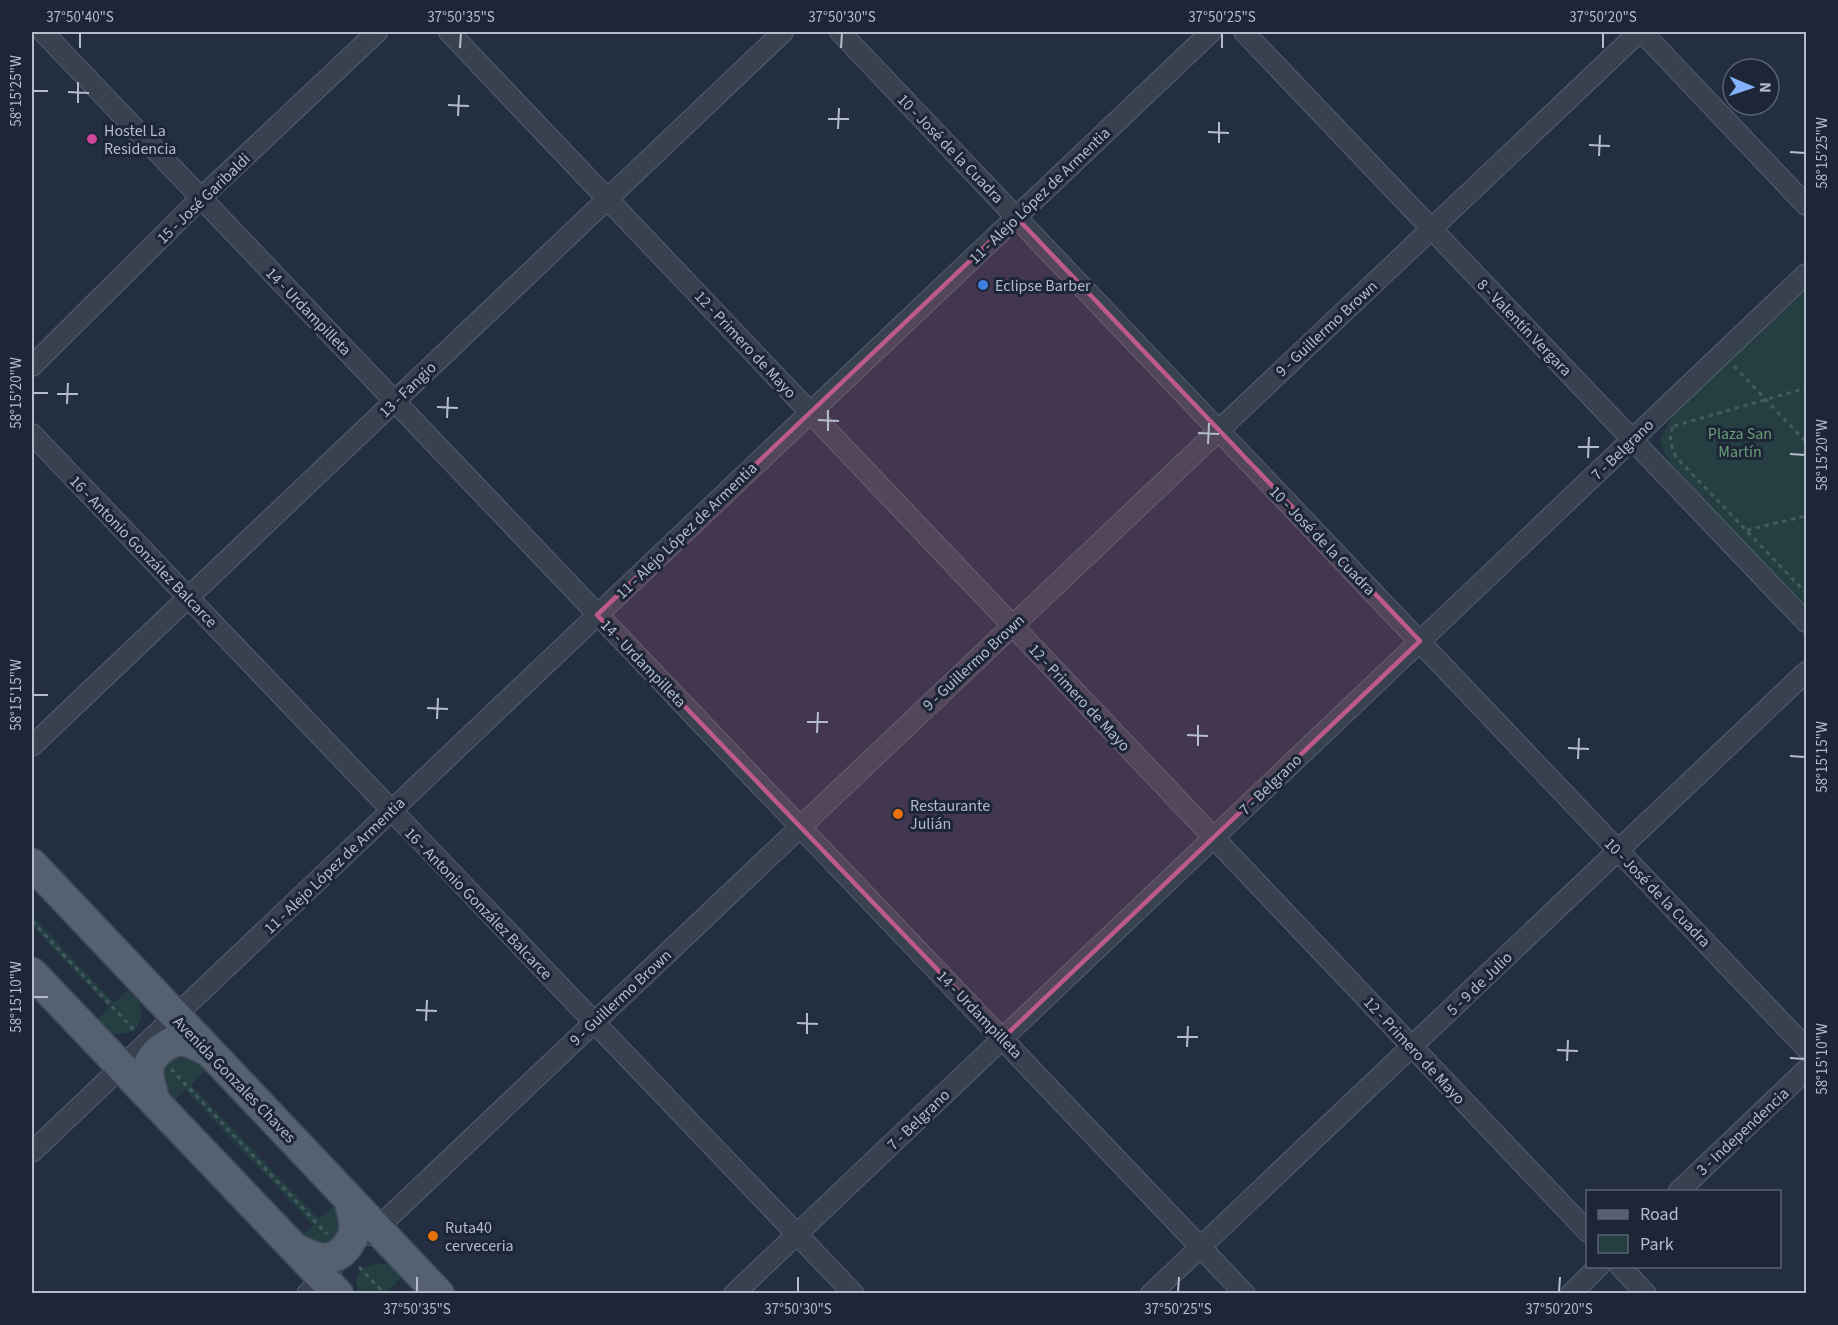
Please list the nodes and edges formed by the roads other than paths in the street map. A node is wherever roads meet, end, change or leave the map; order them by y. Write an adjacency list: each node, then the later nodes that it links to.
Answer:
1 (43, 32): 9 (street, 14 - Urdampilleta)
2 (377, 32): 9 (street, 15 - José Garibaldi)
3 (449, 32): 10 (street, 12 - Primero de Mayo)
4 (783, 32): 10 (street, 13 - Fangio)
5 (840, 32): 12 (street, 10 - José de la Cuadra)
6 (1211, 32): 12 (street, 11 - Alejo López de Armentia)
7 (1244, 32): 13 (street, 8 - Valentín Vergara)
8 (1641, 32): 11 (street); 13 (street, 9 - Guillermo Brown)
9 (201, 198): 15 (street, 15 - José Garibaldi); 16 (street, 14 - Urdampilleta)
10 (608, 198): 16 (street, 13 - Fangio); 17 (street, 12 - Primero de Mayo)
11 (1806, 205)
12 (1016, 217): 17 (street, 11 - Alejo López de Armentia); 18 (street, 10 - José de la Cuadra)
13 (1432, 228): 18 (street, 9 - Guillermo Brown); 20 (street, 8 - Valentín Vergara)
14 (1806, 274): 20 (street, 7 - Belgrano)
15 (32, 366)
16 (394, 401): 21 (street, 13 - Fangio); 22 (street, 14 - Urdampilleta)
17 (810, 412): 22 (street, 11 - Alejo López de Armentia); 24 (street, 12 - Primero de Mayo)
18 (1219, 430): 24 (street, 9 - Guillermo Brown); 25 (street, 10 - José de la Cuadra)
19 (32, 434): 21 (street, 16 - Antonio González Balcarce)
20 (1632, 439): 23 (street, 8 - Valentín Vergara); 25 (street, 7 - Belgrano)
21 (188, 597): 27 (street, 13 - Fangio); 28 (street, 16 - Antonio González Balcarce)
22 (597, 615): 28 (street, 11 - Alejo López de Armentia); 29 (street, 14 - Urdampilleta)
23 (1806, 622)
24 (1012, 625): 29 (street, 9 - Guillermo Brown); 30 (street, 12 - Primero de Mayo)
25 (1420, 641): 30 (street, 7 - Belgrano); 31 (street, 10 - José de la Cuadra)
26 (1806, 672): 31 (street, 5 - 9 de Julio)
27 (32, 746)
28 (391, 810): 34 (street, 11 - Alejo López de Armentia); 35 (street, 16 - Antonio González Balcarce)
29 (801, 826): 35 (street, 9 - Guillermo Brown); 36 (street, 14 - Urdampilleta)
30 (1214, 838): 36 (street, 7 - Belgrano); 37 (street, 12 - Primero de Mayo)
31 (1618, 850): 37 (street, 5 - 9 de Julio); 39 (street, 10 - José de la Cuadra)
32 (32, 864): 34 (main road, Avenida Gonzales Chaves)
33 (32, 973): 41 (main road)
34 (175, 1016): 38 (street, 11 - Alejo López de Armentia); 40 (main road, Avenida Gonzales Chaves)
35 (593, 1023): 47 (street, 9 - Guillermo Brown); 49 (street, 16 - Antonio González Balcarce)
36 (1003, 1038): 49 (street, 7 - Belgrano); 50 (street, 14 - Urdampilleta)
37 (1412, 1047): 48 (street, 12 - Primero de Mayo); 50 (street, 5 - 9 de Julio)
38 (151, 1048): 40 (main road); 41 (street, 11 - Alejo López de Armentia); 43 (main road)
39 (1806, 1048)
40 (210, 1052): 46 (main road, Avenida Gonzales Chaves)
41 (122, 1067): 43 (main road); 44 (street, 11 - Alejo López de Armentia)
42 (1806, 1070): 45 (street, 3 - Independencia)
43 (155, 1102): 51 (main road)
44 (32, 1152)
45 (1679, 1190)
46 (349, 1199): 47 (main road, Avenida Gonzales Chaves); 52 (main road)
47 (377, 1228): 52 (street, 9 - Guillermo Brown); 56 (main road, Avenida Gonzales Chaves)
48 (1586, 1231)
49 (797, 1234): 57 (street, 7 - Belgrano); 58 (street, 16 - Antonio González Balcarce)
50 (1201, 1246): 59 (street, 5 - 9 de Julio); 60 (street, 14 - Urdampilleta)
51 (296, 1249): 52 (main road); 55 (main road)
52 (345, 1253): 55 (street, 9 - Guillermo Brown)
53 (1597, 1268): 61 (street)
54 (1622, 1268): 62 (street)
55 (323, 1288)
56 (439, 1293)
57 (734, 1293)
58 (854, 1293)
59 (1151, 1293)
60 (1245, 1293)
61 (1571, 1293)
62 (1646, 1293)

